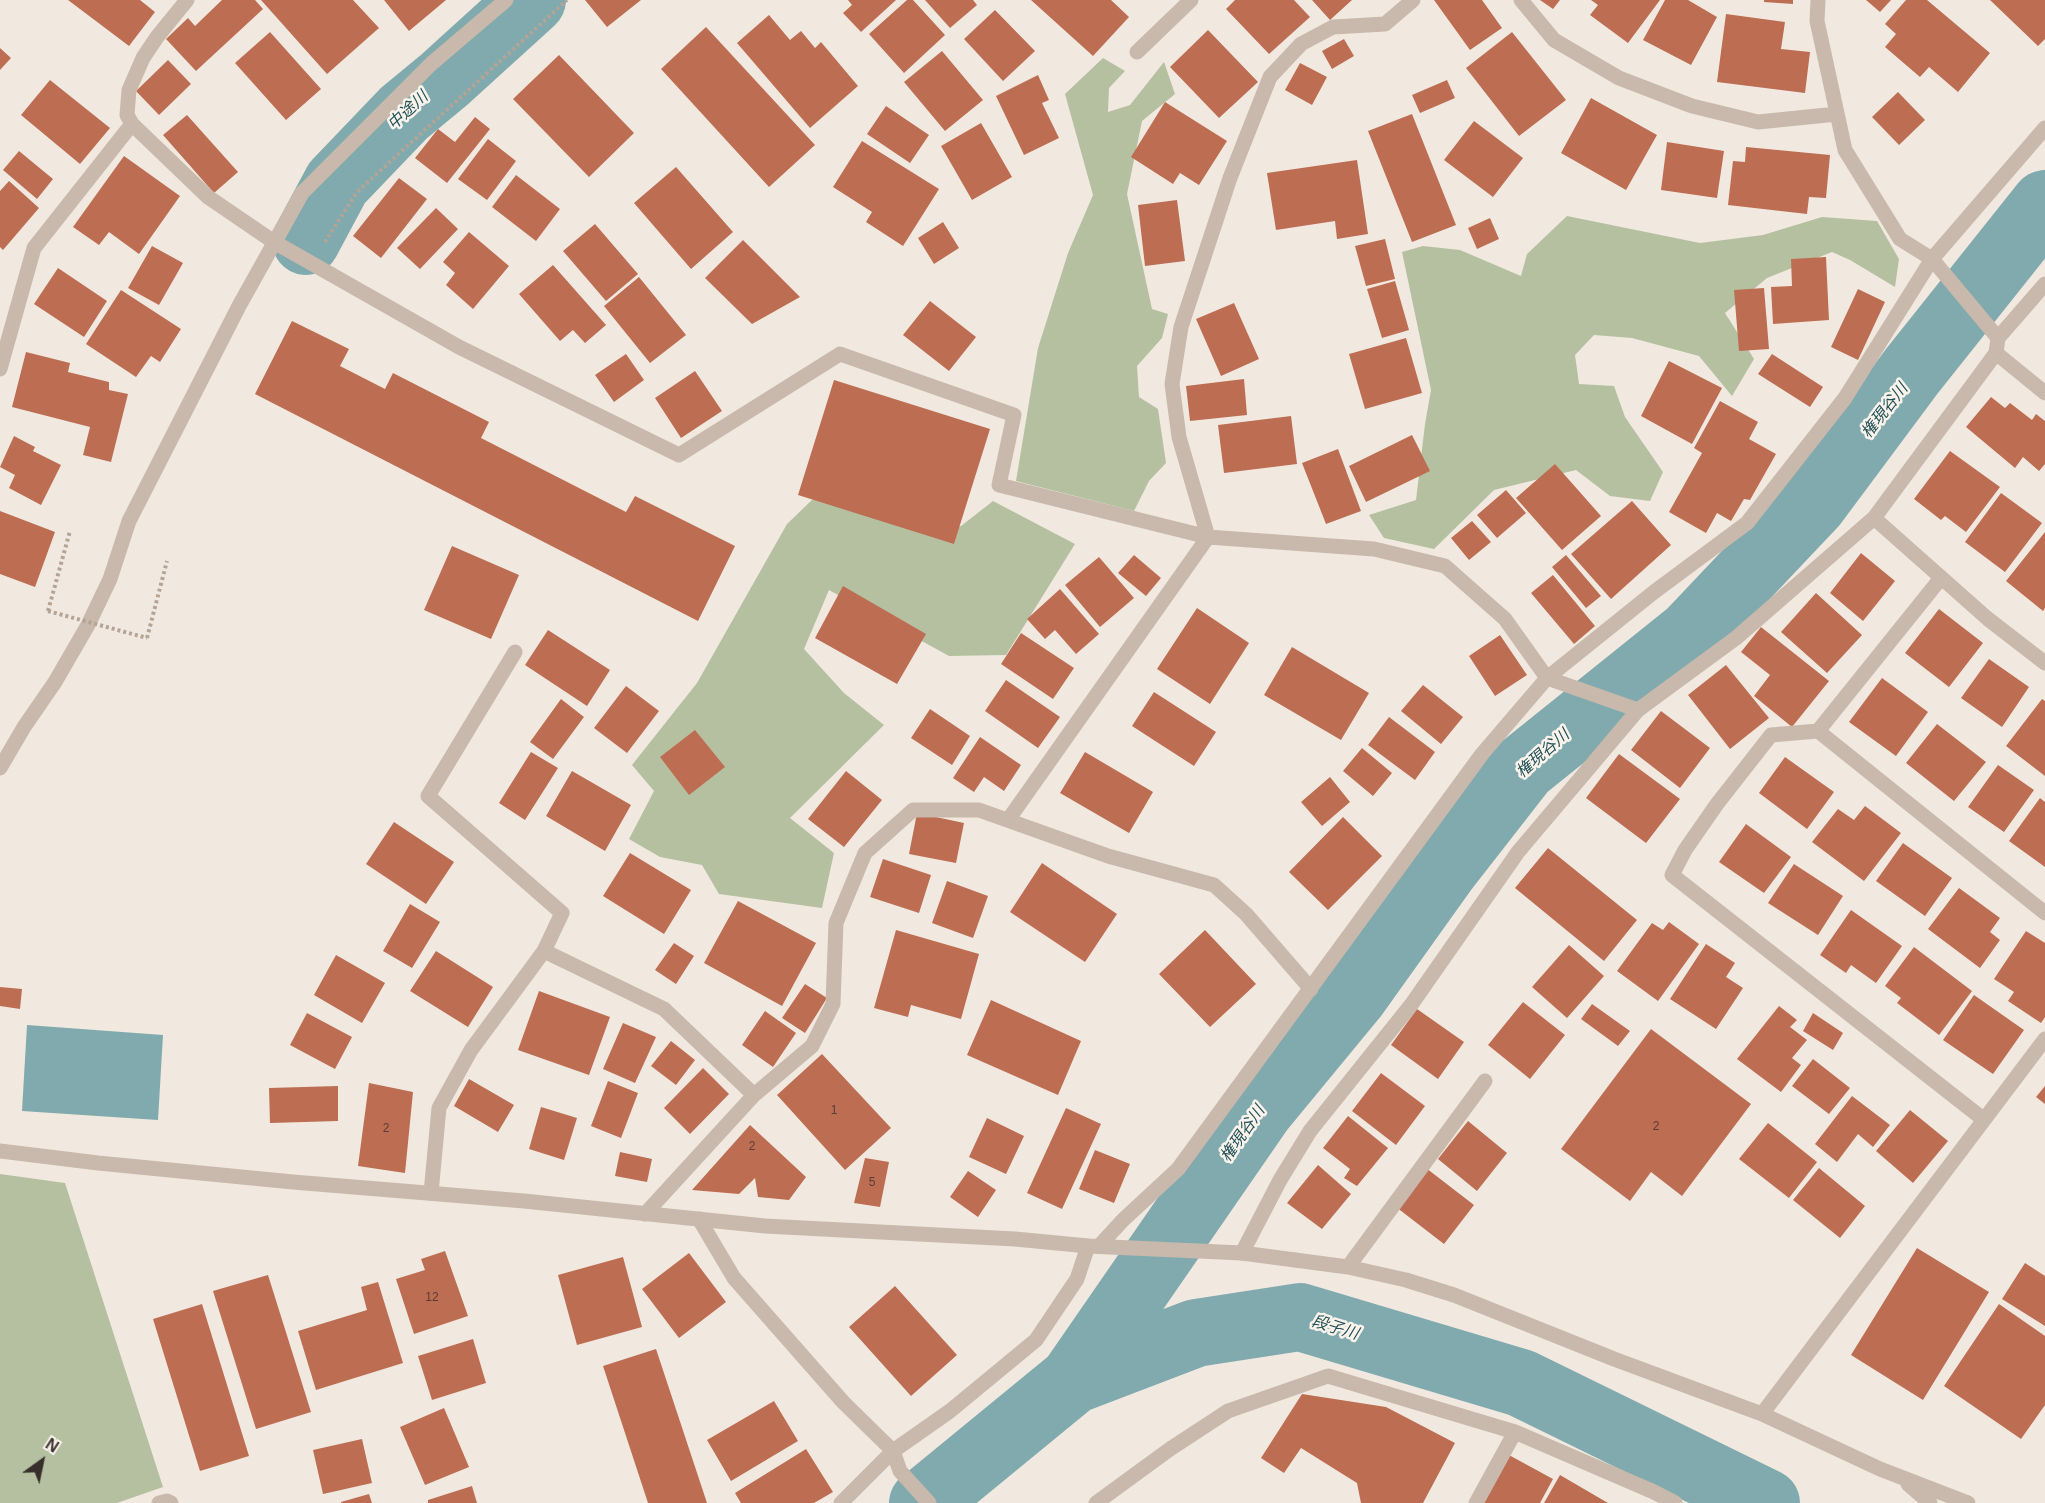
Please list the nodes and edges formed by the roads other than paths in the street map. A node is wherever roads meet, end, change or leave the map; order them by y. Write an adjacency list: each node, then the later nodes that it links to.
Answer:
1 (187, 0): 9 (street)
2 (506, 0): 11 (street)
3 (1191, 0): 7 (street)
4 (1413, 0): 18 (street)
5 (1521, 0): 8 (street)
6 (1818, 0): 8 (street)
7 (1137, 52)
8 (1837, 114): 12 (street)
9 (132, 124): 11 (street); 15 (street)
10 (2045, 128): 12 (street)
11 (274, 242): 18 (street); 25 (street)
12 (1936, 263): 14 (street); 22 (street)
13 (2045, 284): 14 (street)
14 (1997, 345): 16 (street); 17 (street)
15 (0, 369)
16 (2045, 393)
17 (1874, 518): 19 (street); 23 (street)
18 (1208, 537): 22 (street); 26 (street)
19 (1941, 578): 21 (street); 24 (street)
20 (514, 652): 28 (street)
21 (2045, 663)
22 (1547, 678): 23 (street); 29 (street)
23 (1631, 707): 39 (street)
24 (1818, 731): 27 (street); 33 (street)
25 (0, 768)
26 (1008, 820): 29 (street); 32 (street)
27 (2045, 913)
28 (544, 951): 32 (street); 35 (street)
29 (1311, 989): 38 (street)
30 (2045, 1039): 33 (street)
31 (1485, 1081): 40 (street)
32 (754, 1095): 36 (street)
33 (1983, 1119): 41 (street)
34 (0, 1151): 35 (street)
35 (431, 1193): 36 (street)
36 (645, 1214): 37 (street)
37 (699, 1219): 38 (street); 43 (street)
38 (1094, 1245): 39 (street); 43 (street)
39 (1242, 1253): 40 (street)
40 (1348, 1268): 41 (street)
41 (1762, 1414): 44 (street)
42 (1515, 1432): 49 (street); 50 (street); 51 (street)
43 (893, 1451): 47 (street); 48 (street)
44 (1899, 1477): 52 (street); 53 (street)
45 (159, 1503): 46 (street)
46 (171, 1503)
47 (841, 1503)
48 (930, 1503)
49 (1096, 1503)
50 (1476, 1503)
51 (1675, 1503)
52 (1930, 1503)
53 (1968, 1503)

